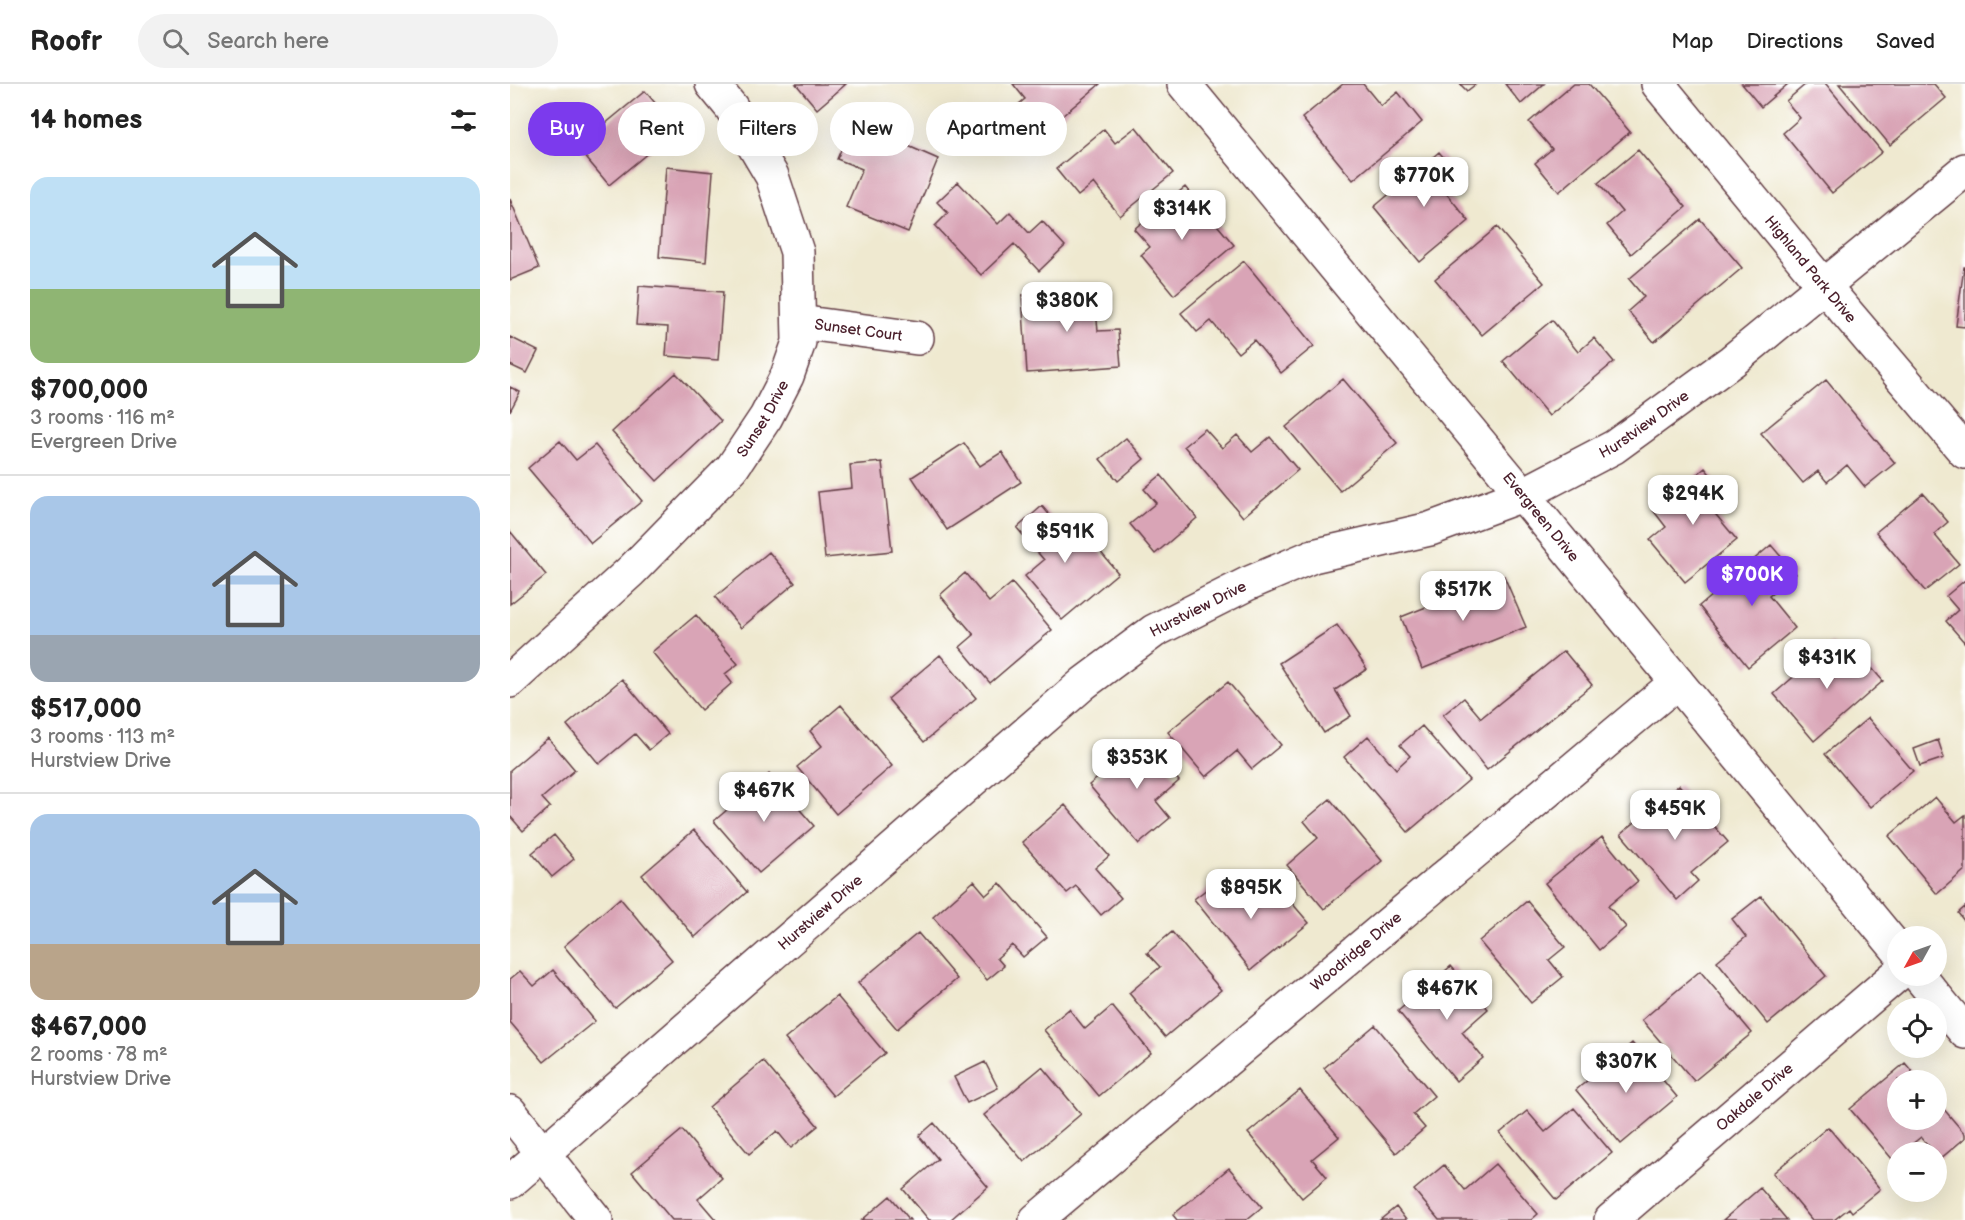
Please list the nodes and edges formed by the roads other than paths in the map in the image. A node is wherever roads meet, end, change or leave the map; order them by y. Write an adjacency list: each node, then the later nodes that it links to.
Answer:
1 (712, 84): 6 (street, Sunset Drive)
2 (1184, 84): 9 (street, Evergreen Drive)
3 (1658, 84): 5 (street, Highland Park Drive)
4 (1965, 170): 5 (street, Hurstview Drive)
5 (1824, 286): 8 (street, Highland Park Drive); 9 (street, Hurstview Drive)
6 (799, 322): 7 (street, Sunset Court); 10 (street, Sunset Drive)
7 (917, 338)
8 (1965, 452)
9 (1522, 495): 11 (street, Evergreen Drive); 17 (street, Hurstview Drive)
10 (510, 681)
11 (1677, 682): 12 (street, Evergreen Drive); 20 (street, Woodridge Drive)
12 (1887, 937)
13 (1887, 983): 21 (street, Oakdale Drive)
14 (1927, 986): 15 (street)
15 (1965, 1032)
16 (510, 1112): 17 (street)
17 (543, 1154): 18 (street, Hurstview Drive); 19 (street)
18 (510, 1182)
19 (596, 1220)
20 (1036, 1220)
21 (1611, 1220)

